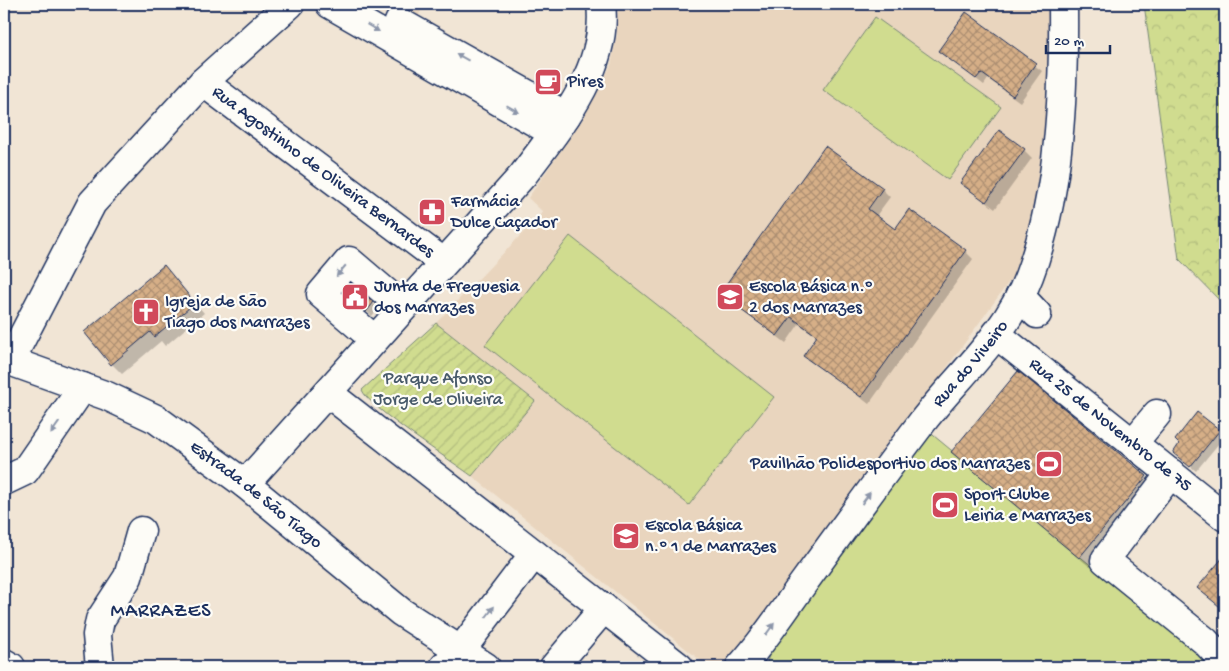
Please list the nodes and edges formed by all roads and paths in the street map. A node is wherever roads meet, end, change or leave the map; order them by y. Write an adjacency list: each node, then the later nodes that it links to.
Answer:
1 (290, 4): 6 (street)
2 (330, 4): 7 (street, one-way to 7)
3 (367, 4): 7 (street, one-way to 3)
4 (601, 4): 7 (street)
5 (1063, 4): 10 (street, Rua do Viveiro)
6 (203, 82): 8 (street, Rua Agostinho de Oliveira Bernardes); 12 (street)
7 (560, 125): 8 (street)
8 (443, 262): 9 (street)
9 (403, 307): 11 (street); 11 (street, one-way to 11)
10 (996, 334): 16 (street, Rua 25 de Novembro de 75); 27 (street, Rua do Viveiro, one-way to 10)
11 (374, 339): 14 (street)
12 (7, 360): 13 (street, Estrada de São Tiago)
13 (83, 388): 18 (street, one-way to 18); 19 (street, Estrada de São Tiago)
14 (328, 393): 19 (street); 22 (street)
15 (1157, 414): 16 (street)
16 (1134, 442): 17 (street, Rua 25 de Novembro de 75)
17 (1171, 473): 20 (street, Rua 25 de Novembro de 75); 25 (street)
18 (4, 481)
19 (245, 484): 24 (street, Estrada de São Tiago)
20 (1225, 517)
21 (141, 531): 29 (street)
22 (534, 554): 23 (street); 24 (street, one-way to 22)
23 (604, 608): 31 (street); 32 (street)
24 (452, 659): 30 (street, Estrada de São Tiago)
25 (1225, 662)
26 (4, 663): 28 (street)
27 (750, 664)
28 (12, 667)
29 (100, 667)
30 (486, 667)
31 (554, 667)
32 (679, 667)

